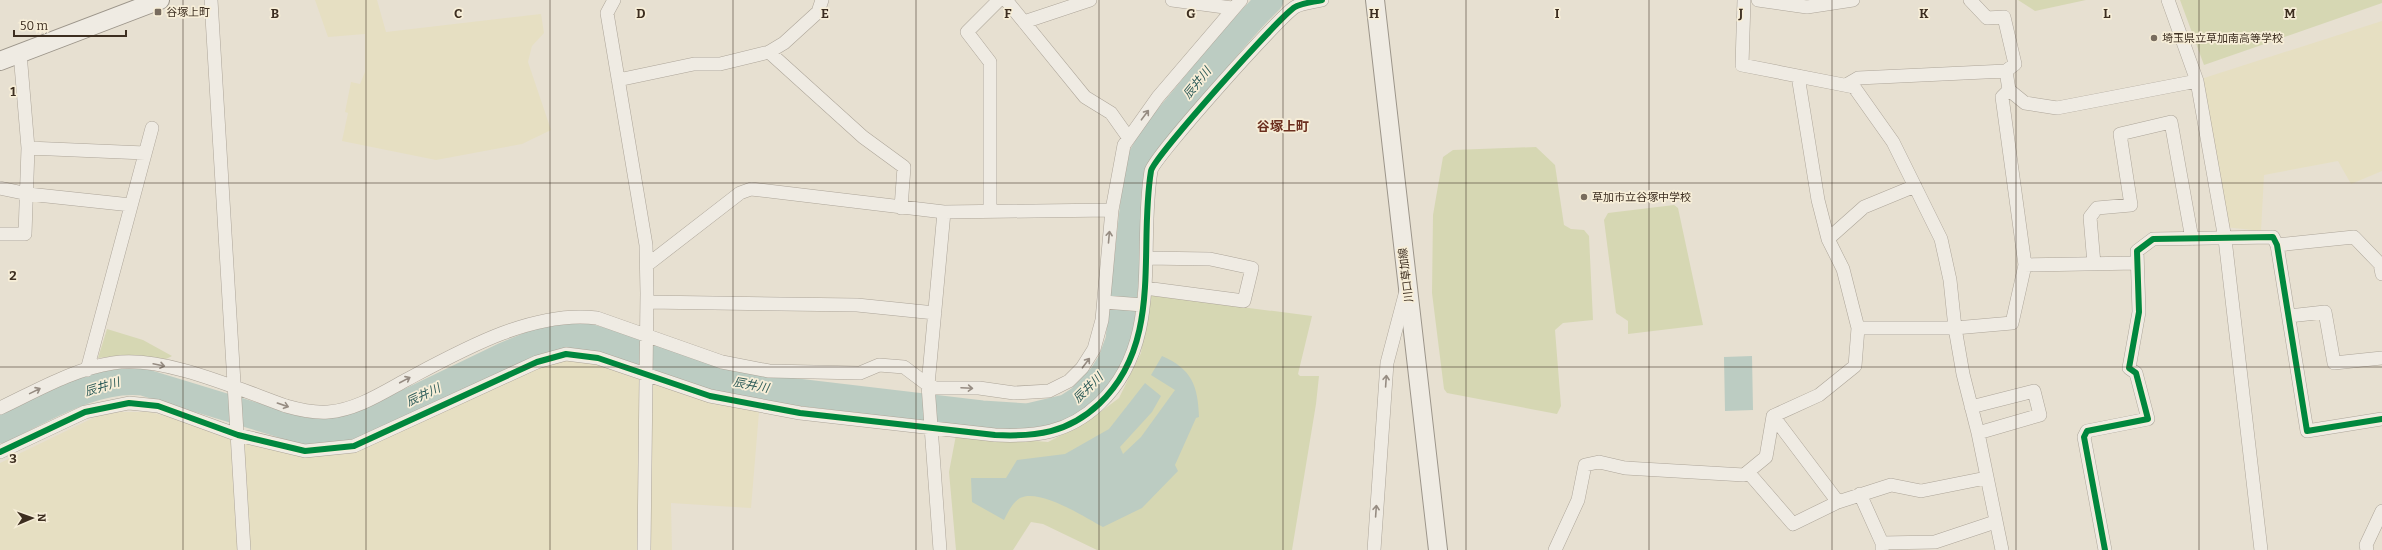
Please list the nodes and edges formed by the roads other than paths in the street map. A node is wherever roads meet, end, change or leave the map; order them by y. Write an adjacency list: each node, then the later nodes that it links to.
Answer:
1 (160, 0): 19 (main road)
2 (211, 0): 65 (street)
3 (614, 0): 23 (street)
4 (822, 0): 18 (street)
5 (999, 0): 36 (street)
6 (1006, 0): 17 (street)
7 (1090, 0): 17 (street)
8 (1172, 0): 16 (street)
9 (1322, 0): 45 (street)
10 (1744, 0): 22 (street)
11 (1758, 0): 12 (street)
12 (1853, 0)
13 (1970, 0): 21 (street)
14 (2168, 0): 24 (street)
15 (1379, 1): 51 (main road, 川口草加線)
16 (1237, 4): 28 (street, one-way to 16)
17 (1024, 22): 28 (street)
18 (769, 52): 23 (street); 35 (street)
19 (20, 53): 20 (main road); 29 (street)
20 (0, 61)
21 (2006, 71): 25 (street); 26 (street)
22 (1798, 76): 25 (street); 40 (street)
23 (618, 80): 48 (street)
24 (2197, 81): 26 (street); 42 (street)
25 (1846, 85): 31 (street)
26 (2009, 90): 49 (street)
27 (152, 128): 30 (street)
28 (1128, 137): 37 (street)
29 (28, 148): 30 (street); 33 (street)
30 (145, 153): 34 (street)
31 (1915, 186): 40 (street); 59 (street)
32 (0, 188): 33 (street)
33 (28, 194): 34 (street); 39 (street)
34 (131, 205): 62 (street)
35 (902, 208): 38 (street); 48 (street)
36 (990, 210): 37 (street); 38 (street)
37 (1112, 210): 54 (street, one-way to 37)
38 (944, 212): 56 (street)
39 (0, 234)
40 (1828, 239): 58 (street)
41 (2192, 239): 42 (street); 46 (street); 47 (street)
42 (2225, 239): 43 (street); 89 (street)
43 (2277, 245): 44 (street); 57 (street)
44 (2378, 254): 50 (street)
45 (1146, 258): 52 (street); 52 (street)
46 (2137, 263): 47 (street); 88 (street)
47 (2094, 264): 49 (street)
48 (647, 265): 53 (street)
49 (2025, 265): 59 (street)
50 (2382, 274)
51 (1407, 285): 84 (street, one-way to 51); 85 (main road, 川口草加線)
52 (1145, 288): 55 (street)
53 (647, 302): 56 (street); 60 (street)
54 (1104, 302): 55 (street); 64 (street, one-way to 54)
55 (1143, 305): 70 (street)
56 (935, 313): 64 (street)
57 (2289, 316): 61 (street); 69 (street)
58 (1858, 328): 59 (street); 68 (street)
59 (1954, 328): 66 (street)
60 (646, 336): 63 (street); 64 (street); 65 (street, one-way to 60)
61 (2382, 358)
62 (87, 370): 65 (street, one-way to 65); 67 (street, one-way to 62)
63 (645, 370): 70 (street); 71 (street); 82 (street)
64 (929, 389): 70 (street)
65 (236, 391): 71 (street)
66 (1971, 407): 72 (street); 72 (street)
67 (0, 408)
68 (1773, 416): 74 (street); 77 (street)
69 (2382, 419)
70 (930, 423): 83 (street)
71 (237, 430): 73 (street); 81 (street)
72 (1978, 433): 75 (street)
73 (0, 452)
74 (1748, 472): 77 (street); 86 (street)
75 (1986, 478): 76 (street); 79 (street)
76 (1860, 494): 77 (street); 80 (street)
77 (1838, 502)
78 (2382, 511): 90 (street)
79 (1995, 522): 80 (street); 87 (street)
80 (1882, 546)
81 (244, 550)
82 (644, 550)
83 (940, 550)
84 (1374, 550)
85 (1438, 550)
86 (1555, 550)
87 (2002, 550)
88 (2105, 550)
89 (2261, 550)
90 (2367, 550)

